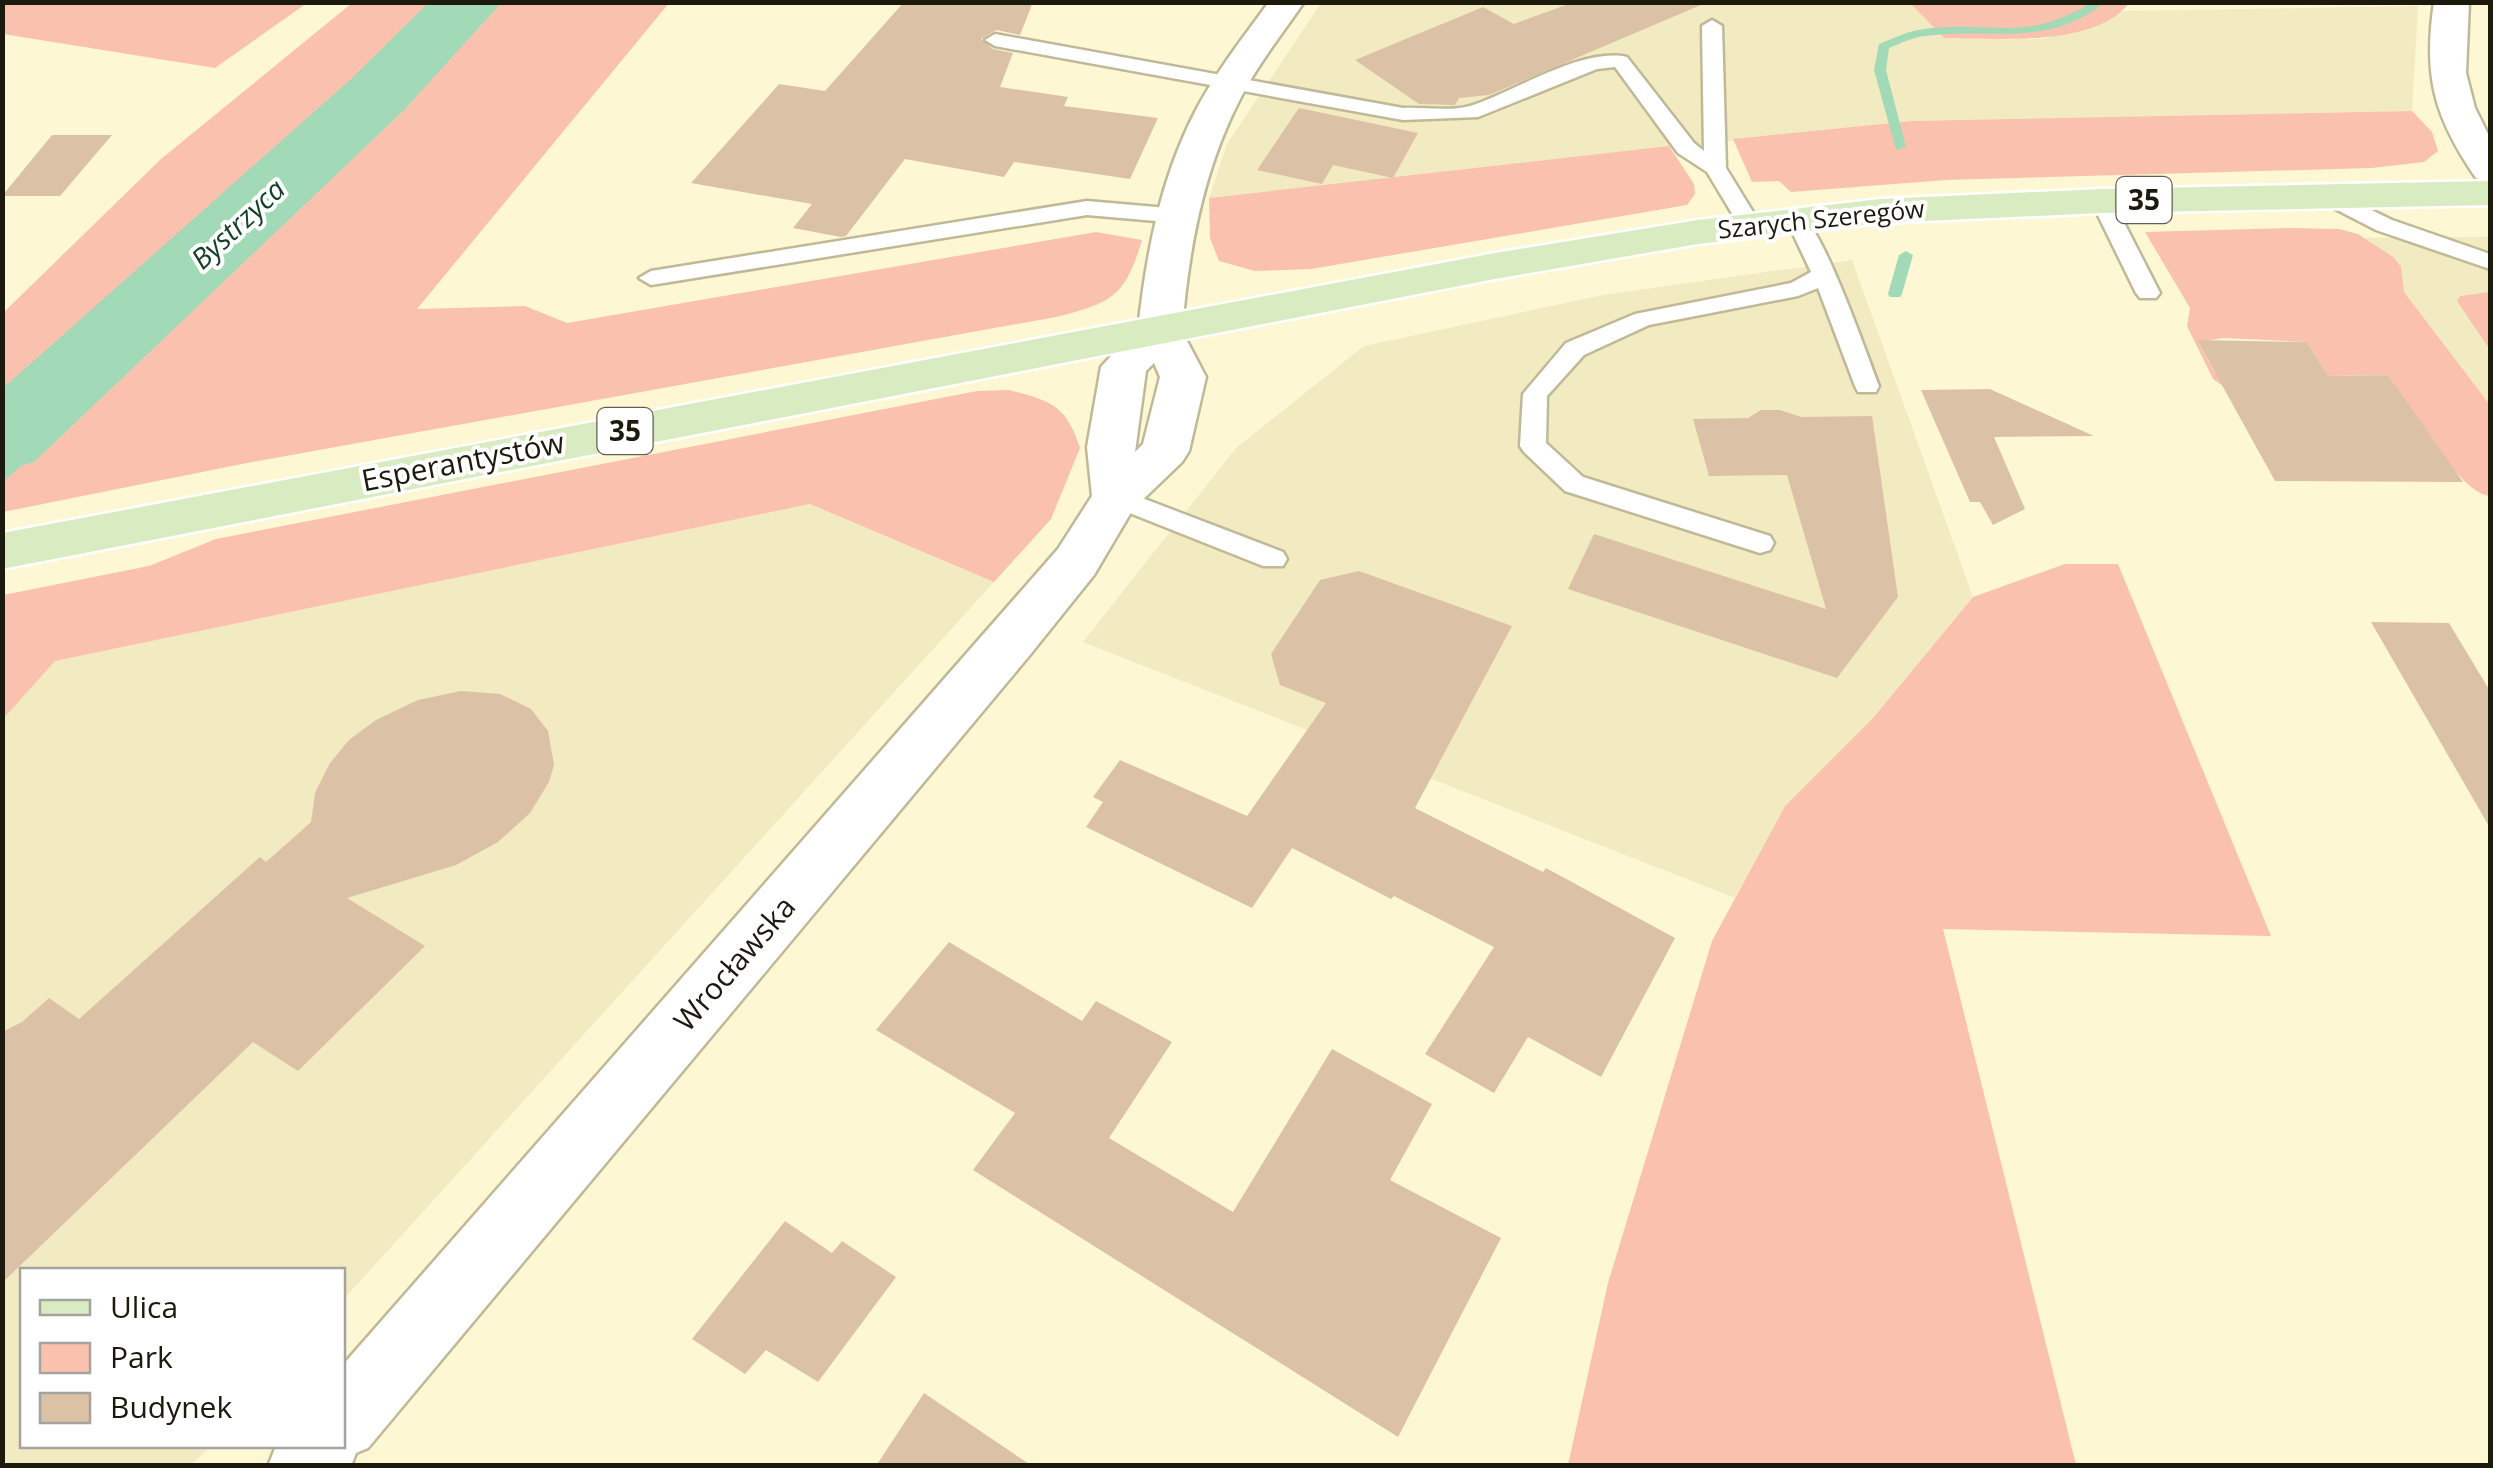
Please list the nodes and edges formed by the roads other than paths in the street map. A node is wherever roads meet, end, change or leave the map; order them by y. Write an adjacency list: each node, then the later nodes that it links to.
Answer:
1 (1288, 2): 6 (street)
2 (2450, 12): 3 (street); 8 (street)
3 (2490, 21)
4 (1712, 26): 7 (lane)
5 (996, 40): 6 (lane)
6 (1228, 86): 7 (lane); 12 (street)
7 (1715, 168): 14 (lane)
8 (2490, 170)
9 (2490, 193): 10 (main road, Szarych Szeregów / 35)
10 (2328, 196): 11 (main road, Szarych Szeregów / 35); 15 (lane)
11 (2102, 200): 13 (main road, Szarych Szeregów / 35); 18 (lane)
12 (1179, 216): 17 (lane); 19 (street)
13 (1797, 219): 14 (main road, Szarych Szeregów / 35); 16 (lane)
14 (1750, 224): 19 (main road, Szarych Szeregów / 35)
15 (2490, 262)
16 (1824, 274): 20 (lane); 22 (lane)
17 (651, 278)
18 (2148, 293)
19 (1160, 330): 21 (street, Wrocławska); 23 (main road, Esperantystów / 35)
20 (1867, 386)
21 (1116, 497): 24 (lane); 25 (street, Wrocławska)
22 (1760, 542)
23 (2, 552)
24 (1272, 559)
25 (345, 1418)

